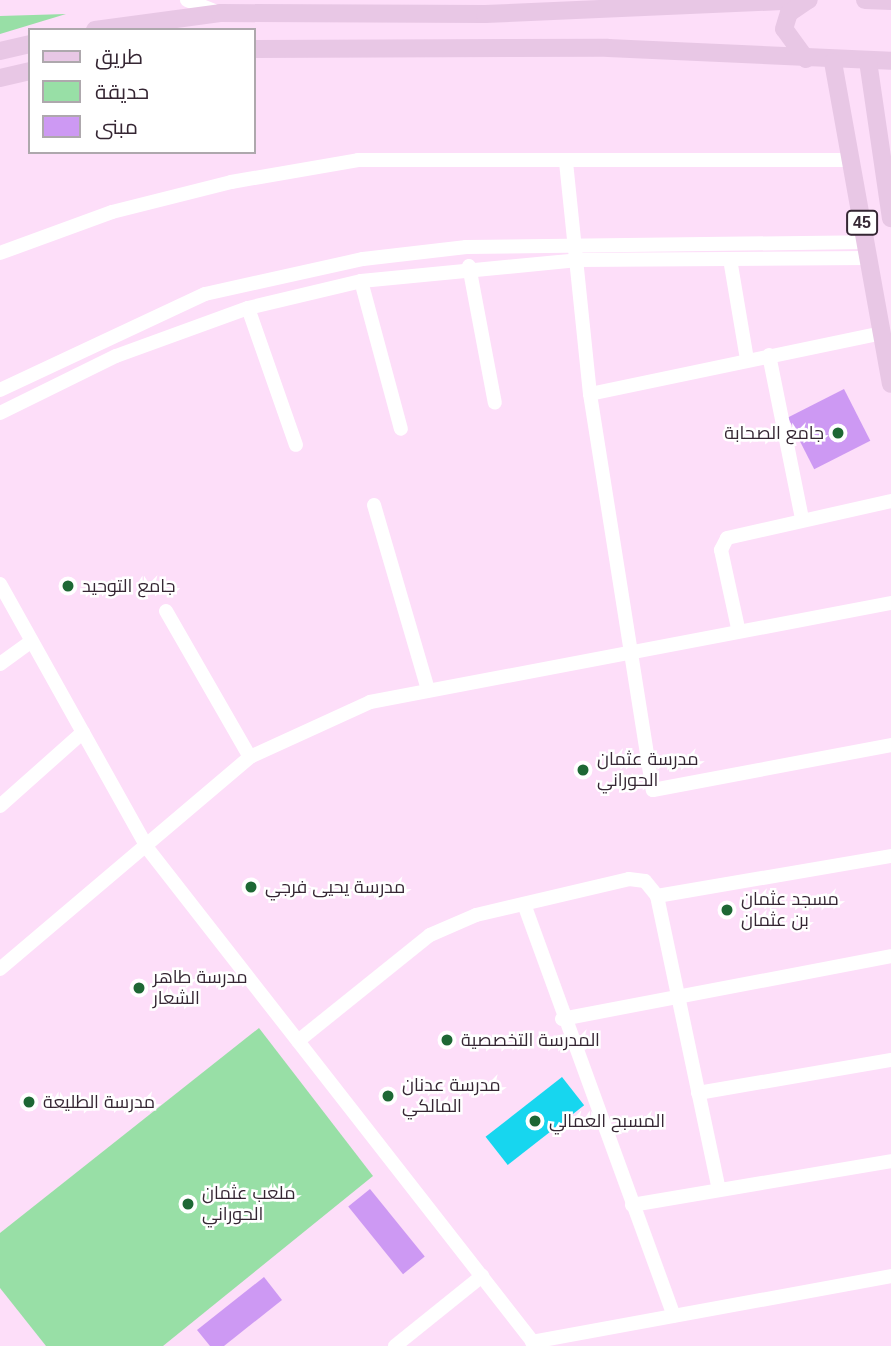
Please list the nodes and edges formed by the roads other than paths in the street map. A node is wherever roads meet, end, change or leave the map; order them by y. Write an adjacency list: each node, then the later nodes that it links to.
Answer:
1 (187, 0): 6 (street)
2 (808, 0): 5 (main road); 11 (main road)
3 (865, 0): 4 (main road)
4 (890, 0)
5 (484, 7): 6 (main road)
6 (220, 13): 7 (main road)
7 (110, 28)
8 (28, 44): 10 (main road)
9 (256, 49): 11 (main road)
10 (0, 51)
11 (806, 59): 12 (main road)
12 (833, 61): 13 (main road); 17 (main road, 45)
13 (868, 61): 14 (main road); 19 (main road, 45)
14 (891, 61)
15 (28, 71): 16 (main road)
16 (0, 78)
17 (850, 160): 18 (street); 21 (main road, 45)
18 (566, 162): 20 (street); 22 (street)
19 (891, 218)
20 (576, 244): 21 (street); 24 (street); 32 (street)
21 (867, 250): 23 (street); 28 (main road, 45)
22 (0, 253)
23 (730, 259): 24 (street); 30 (street)
24 (578, 260): 25 (street); 33 (street)
25 (469, 266): 26 (street); 34 (street)
26 (361, 281): 27 (street); 36 (street)
27 (248, 308): 35 (street); 37 (street)
28 (882, 333): 29 (street); 31 (main road, 45)
29 (769, 355): 30 (street); 40 (street)
30 (747, 359): 33 (street)
31 (891, 384)
32 (0, 390)
33 (590, 394): 46 (street)
34 (495, 403)
35 (0, 413)
36 (401, 429)
37 (296, 445)
38 (891, 501): 40 (street)
39 (374, 505): 48 (street)
40 (802, 518): 44 (street)
41 (0, 584): 45 (street)
42 (891, 603): 44 (street)
43 (166, 611): 51 (street)
44 (738, 628): 46 (street)
45 (32, 640): 47 (street); 49 (street)
46 (627, 651): 48 (street); 50 (street)
47 (0, 664)
48 (428, 690): 51 (street)
49 (83, 732): 52 (street); 53 (street)
50 (891, 745)
51 (250, 757): 53 (street)
52 (0, 806)
53 (148, 849): 58 (street); 61 (street)
54 (891, 856): 55 (street)
55 (657, 897): 56 (street); 59 (street)
56 (524, 904): 60 (street); 61 (street)
57 (891, 956): 59 (street)
58 (0, 969)
59 (677, 996): 60 (street); 63 (street)
60 (562, 1019): 66 (street)
61 (299, 1041): 67 (street)
62 (891, 1060): 63 (street)
63 (698, 1093): 65 (street)
64 (891, 1161): 65 (street)
65 (719, 1189): 66 (street)
66 (632, 1205): 69 (street)
67 (482, 1276): 70 (street); 71 (street)
68 (891, 1276): 69 (street)
69 (674, 1316): 70 (street)
70 (534, 1344)
71 (395, 1346)

